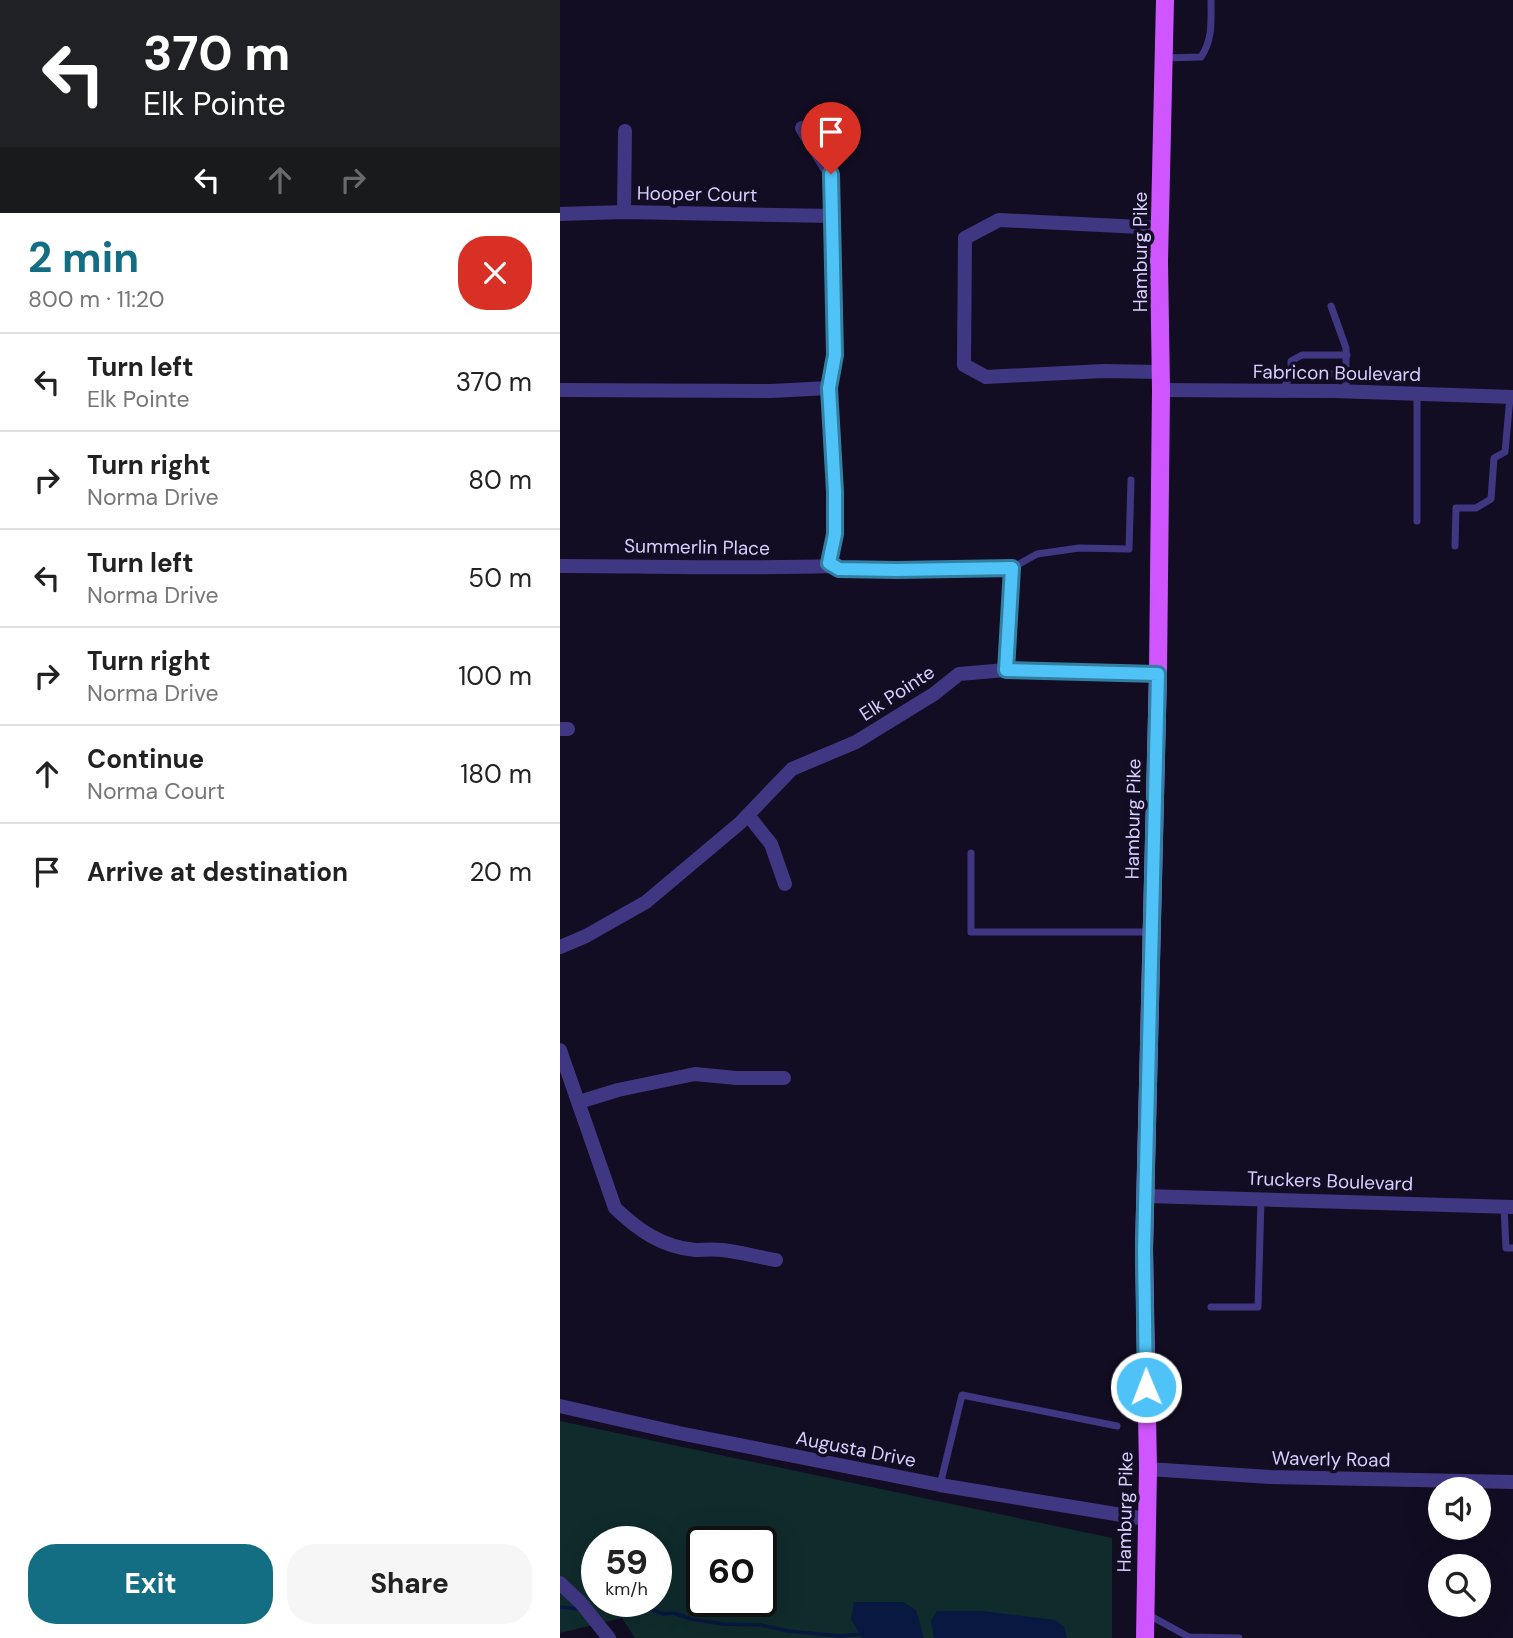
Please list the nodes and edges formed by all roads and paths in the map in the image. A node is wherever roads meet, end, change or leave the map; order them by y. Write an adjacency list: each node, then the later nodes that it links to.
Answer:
1 (1165, 0): 3 (main road, Hamburg Pike)
2 (1211, 0): 3 (lane)
3 (1164, 58): 9 (main road, Hamburg Pike)
4 (802, 128): 8 (street)
5 (625, 131): 6 (street)
6 (624, 212): 7 (street, Hooper Court); 8 (street, Hooper Court)
7 (560, 214)
8 (833, 216): 15 (street)
9 (1160, 228): 14 (main road, Hamburg Pike); 14 (street, Fabricon Boulevard)
10 (1331, 306): 11 (lane)
11 (1346, 355): 12 (lane); 13 (lane)
12 (1291, 375): 13 (lane); 17 (lane)
13 (1347, 375): 18 (lane)
14 (1161, 381): 17 (street, Fabricon Boulevard); 28 (main road, Hamburg Pike)
15 (829, 388): 16 (street); 25 (street)
16 (560, 390)
17 (1282, 391): 18 (street, Fabricon Boulevard)
18 (1346, 391): 19 (street, Fabricon Boulevard)
19 (1418, 394): 20 (street, Fabricon Boulevard); 22 (lane)
20 (1512, 397): 23 (lane)
21 (1131, 480): 26 (lane)
22 (1417, 521)
23 (1455, 545)
24 (560, 566): 25 (street, Summerlin Place)
25 (833, 566): 26 (street, Summerlin Place)
26 (1012, 568): 27 (street)
27 (1006, 670): 28 (street, Elk Pointe); 29 (street, Elk Pointe)
28 (1158, 674): 32 (main road, Hamburg Pike)
29 (748, 815): 31 (street); 33 (street, Elk Pointe)
30 (971, 853): 32 (lane)
31 (785, 884)
32 (1151, 932): 37 (main road, Hamburg Pike)
33 (560, 947)
34 (560, 1050): 36 (street)
35 (784, 1078): 36 (street)
36 (579, 1102): 41 (street)
37 (1146, 1196): 38 (street, Truckers Boulevard); 45 (main road, Hamburg Pike)
38 (1261, 1199): 39 (street, Truckers Boulevard); 42 (lane)
39 (1508, 1207): 40 (lane)
40 (1513, 1248)
41 (776, 1260)
42 (1212, 1307)
43 (560, 1406): 47 (street, Augusta Drive)
44 (1118, 1426): 47 (lane)
45 (1148, 1469): 46 (street, Waverly Road); 48 (main road, Hamburg Pike)
46 (1513, 1482)
47 (940, 1485): 48 (street, Augusta Drive)
48 (1146, 1519): 50 (main road, Hamburg Pike)
49 (560, 1583): 51 (street)
50 (1145, 1613): 52 (main road, Hamburg Pike); 53 (lane)
51 (609, 1638)
52 (1144, 1638)
53 (1239, 1638)

